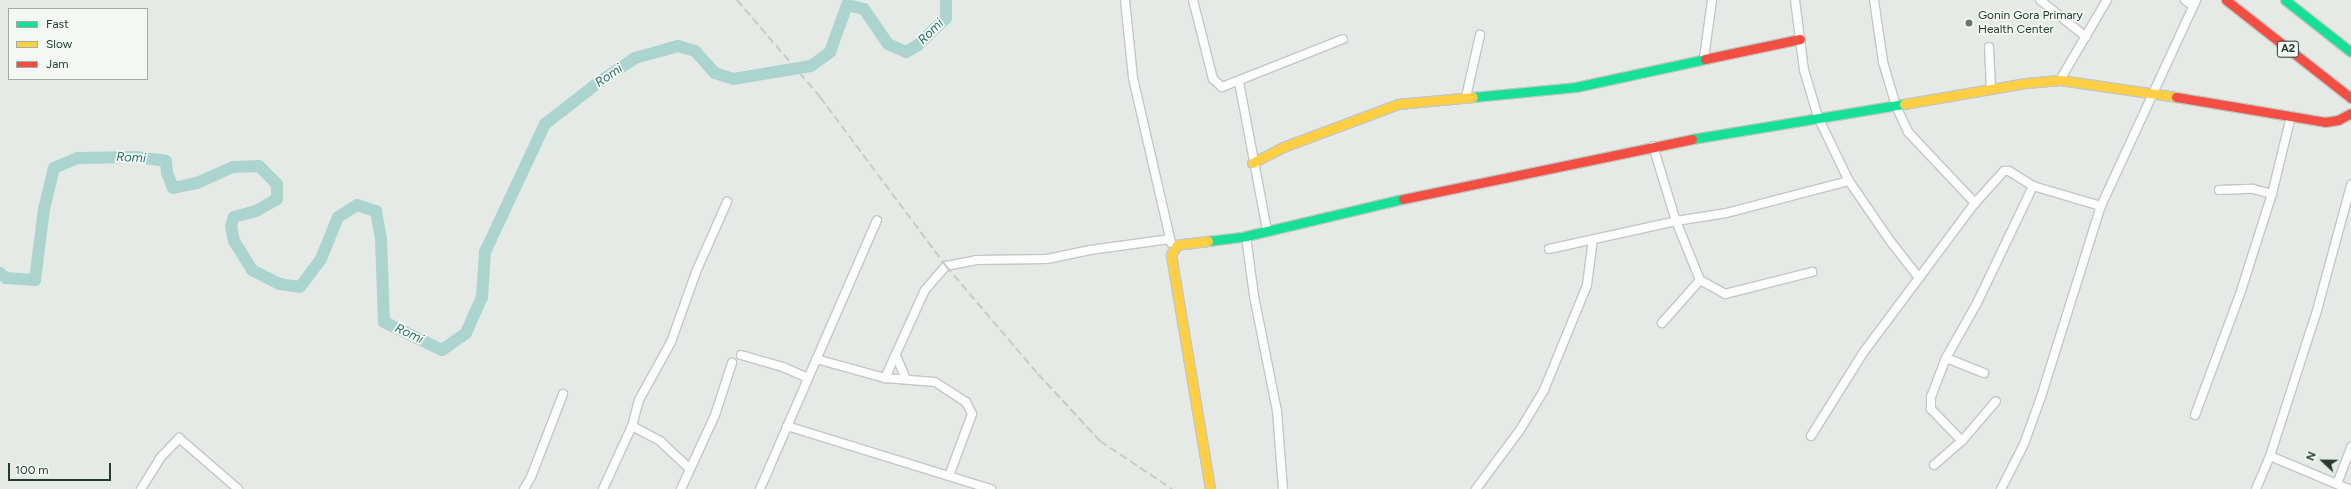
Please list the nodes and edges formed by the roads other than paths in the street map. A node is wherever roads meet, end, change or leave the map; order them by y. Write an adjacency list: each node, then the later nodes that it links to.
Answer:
1 (1125, 0): 43 (street)
2 (1193, 0): 20 (street)
3 (1712, 0): 18 (street)
4 (1795, 0): 14 (street)
5 (1874, 0): 25 (street)
6 (2040, 0): 13 (street)
7 (2107, 0): 13 (street)
8 (2185, 0): 11 (street)
9 (2226, 0): 24 (main road, A2)
10 (2285, 0): 17 (main road)
11 (2194, 3): 22 (street)
12 (1480, 35): 23 (street)
13 (2086, 37): 19 (street)
14 (1800, 39): 18 (main road); 28 (street)
15 (1343, 40): 20 (street)
16 (1989, 47): 21 (street)
17 (2351, 52)
18 (1704, 58): 23 (main road)
19 (2060, 80): 21 (main road); 22 (main road)
20 (1239, 82): 30 (street)
21 (1991, 89): 25 (main road)
22 (2154, 92): 27 (main road); 38 (street)
23 (1466, 97): 30 (main road)
24 (2351, 98)
25 (1896, 106): 28 (main road); 37 (street)
26 (2351, 113): 27 (main road)
27 (2291, 116): 35 (street)
28 (1818, 117): 29 (main road); 31 (street)
29 (1653, 146): 40 (street); 41 (main road)
30 (1252, 163): 41 (street)
31 (1849, 180): 40 (street); 48 (street)
32 (2351, 185): 68 (street)
33 (2034, 186): 37 (street); 38 (street); 53 (street)
34 (2219, 190): 35 (street)
35 (2272, 194): 62 (street)
36 (727, 202): 63 (street)
37 (1975, 203): 48 (street)
38 (2101, 206): 83 (street)
39 (877, 220): 54 (street)
40 (1676, 221): 44 (street); 49 (street)
41 (1267, 230): 42 (main road)
42 (1246, 236): 45 (main road); 81 (street)
43 (1170, 239): 45 (street); 52 (street)
44 (1593, 239): 46 (street); 82 (street)
45 (1173, 248): 80 (main road)
46 (1549, 249)
47 (1812, 272): 49 (street)
48 (1918, 278): 65 (street)
49 (1700, 280): 50 (street)
50 (1662, 323)
51 (741, 355): 57 (street)
52 (897, 358): 58 (street); 59 (street)
53 (1946, 358): 56 (street); 66 (street)
54 (816, 359): 57 (street); 58 (street)
55 (732, 363): 70 (street)
56 (1984, 373)
57 (808, 378): 64 (street)
58 (885, 378): 59 (street)
59 (906, 379): 71 (street)
60 (563, 394): 75 (street)
61 (1996, 401): 66 (street)
62 (2195, 415)
63 (632, 426): 70 (street); 76 (street)
64 (787, 426): 71 (street); 78 (street)
65 (1811, 436)
66 (1962, 441): 69 (street)
67 (2351, 447): 72 (street)
68 (2270, 456): 72 (street); 84 (street)
69 (1934, 465)
70 (690, 469): 77 (street)
71 (949, 476): 79 (street)
72 (2337, 484): 85 (street)
73 (141, 489): 74 (street)
74 (238, 489)
75 (524, 489)
76 (603, 489)
77 (681, 489)
78 (760, 489)
79 (991, 489)
80 (1210, 489)
81 (1283, 489)
82 (1476, 489)
83 (2001, 489)
84 (2256, 489)
85 (2349, 489)

